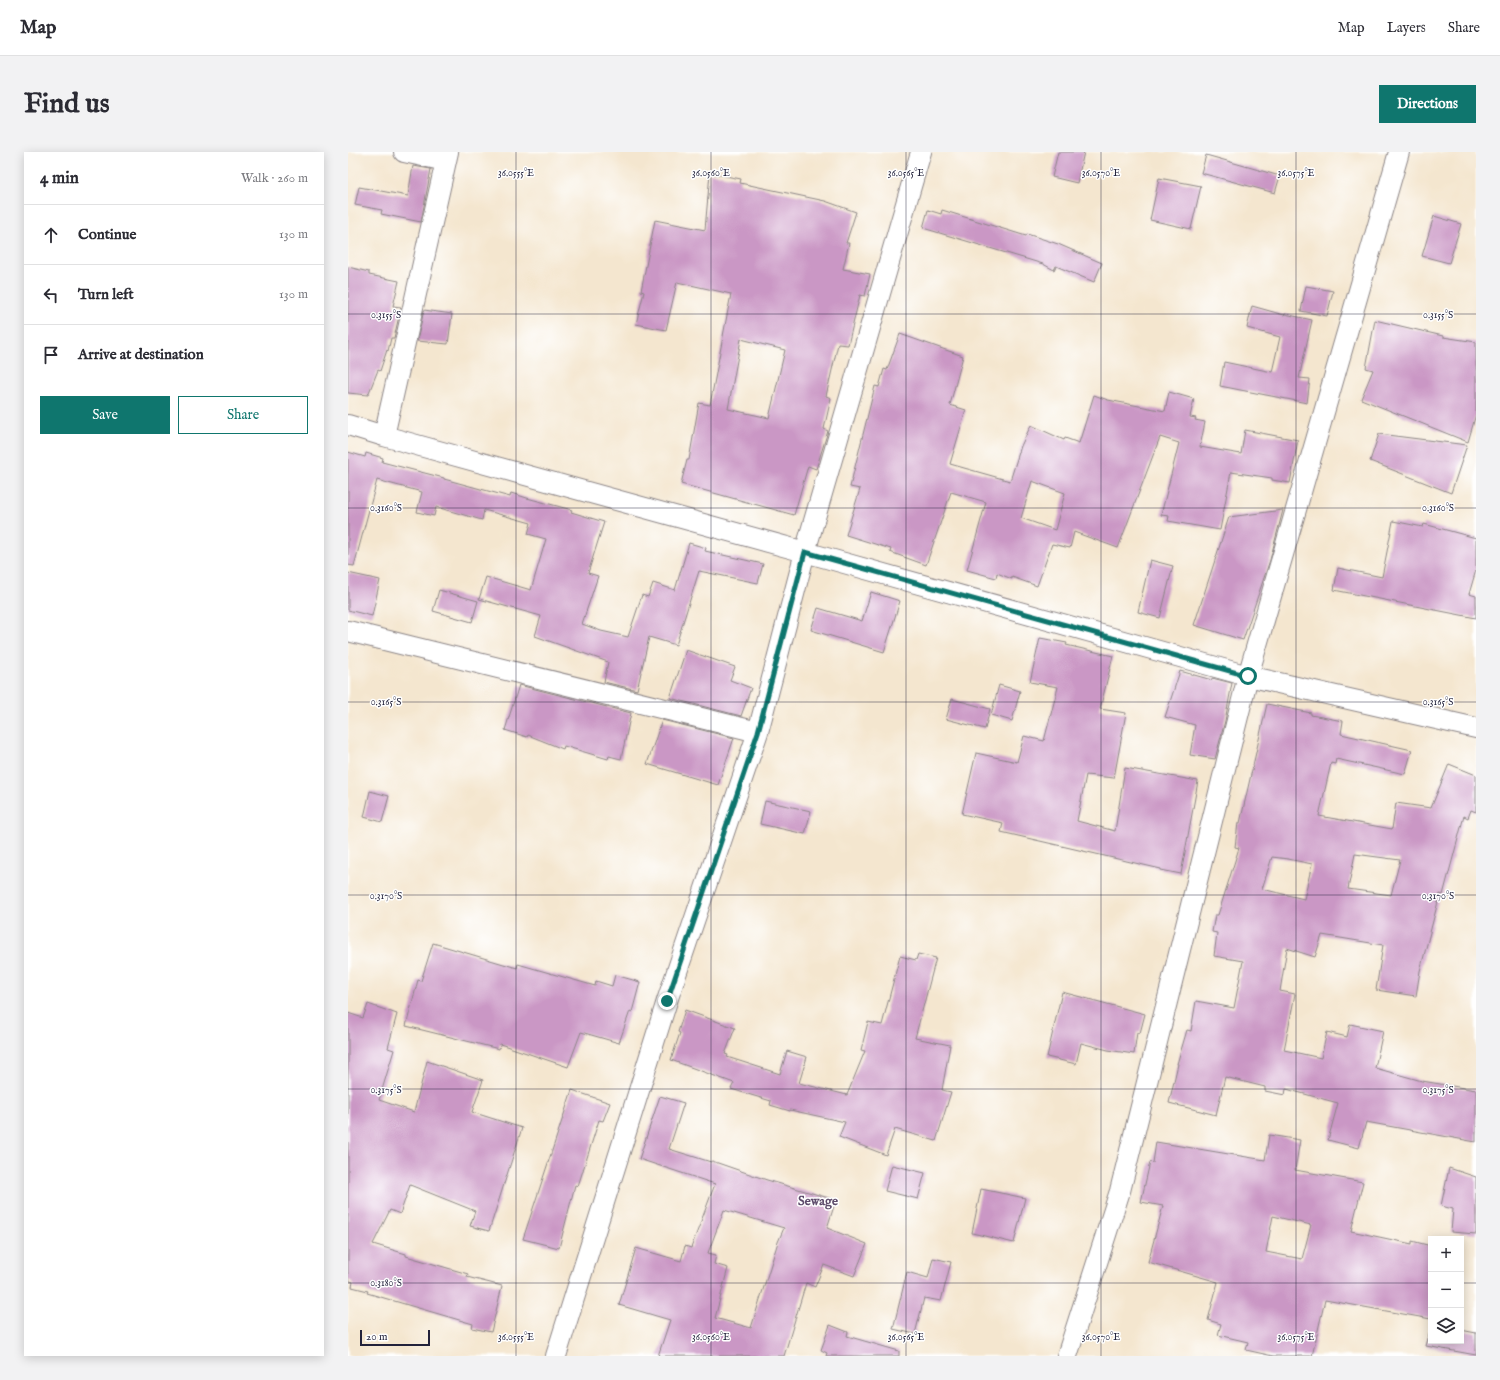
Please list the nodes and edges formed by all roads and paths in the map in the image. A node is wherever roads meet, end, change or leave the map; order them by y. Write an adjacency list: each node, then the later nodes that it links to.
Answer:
1 (404, 152): 4 (street)
2 (921, 152): 7 (street)
3 (1399, 152): 9 (street)
4 (447, 156): 6 (street)
5 (348, 425): 6 (street)
6 (384, 436): 7 (street)
7 (805, 552): 9 (street); 11 (street)
8 (348, 631): 11 (street)
9 (1248, 676): 10 (street); 13 (street)
10 (1476, 728)
11 (758, 732): 12 (street)
12 (556, 1356)
13 (1067, 1356)

